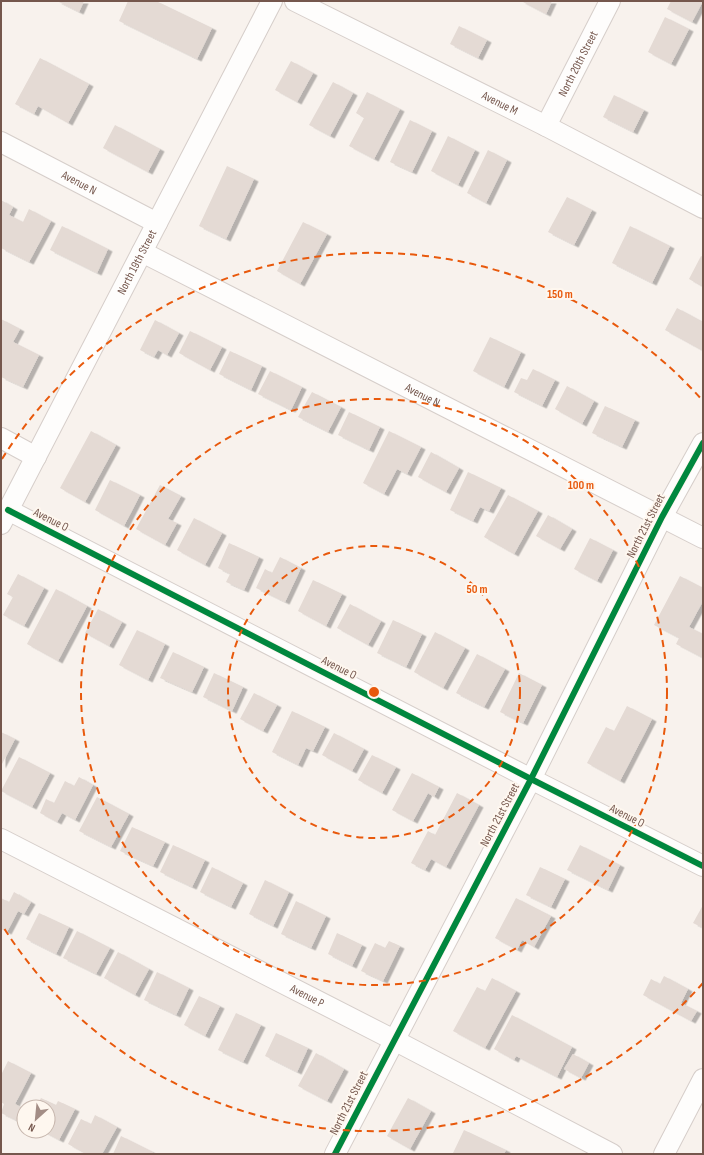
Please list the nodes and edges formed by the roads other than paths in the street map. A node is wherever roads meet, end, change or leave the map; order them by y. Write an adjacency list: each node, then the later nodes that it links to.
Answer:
1 (272, 1): 7 (street, North 19th Street)
2 (295, 1): 4 (street, Avenue M)
3 (610, 1): 4 (street, North 20th Street)
4 (546, 126): 6 (street, Avenue M)
5 (1, 142): 7 (street, Avenue N)
6 (703, 208)
7 (157, 223): 8 (street, North 19th Street)
8 (142, 252): 11 (street, North 19th Street); 13 (street, Avenue N)
9 (1, 438): 11 (street)
10 (703, 443): 13 (street, North 21st Street)
11 (36, 457): 12 (street, North 19th Street)
12 (4, 517): 15 (street, Avenue O)
13 (662, 517): 14 (street, Avenue N); 15 (street, North 21st Street)
14 (703, 538)
15 (531, 779): 17 (street, Avenue O); 18 (street, North 21st Street)
16 (1, 839): 18 (street, Avenue P)
17 (703, 866)
18 (394, 1040): 20 (street, North 21st Street); 21 (street, Avenue P)
19 (703, 1079): 22 (street)
20 (335, 1154)
21 (612, 1154)
22 (664, 1154)

